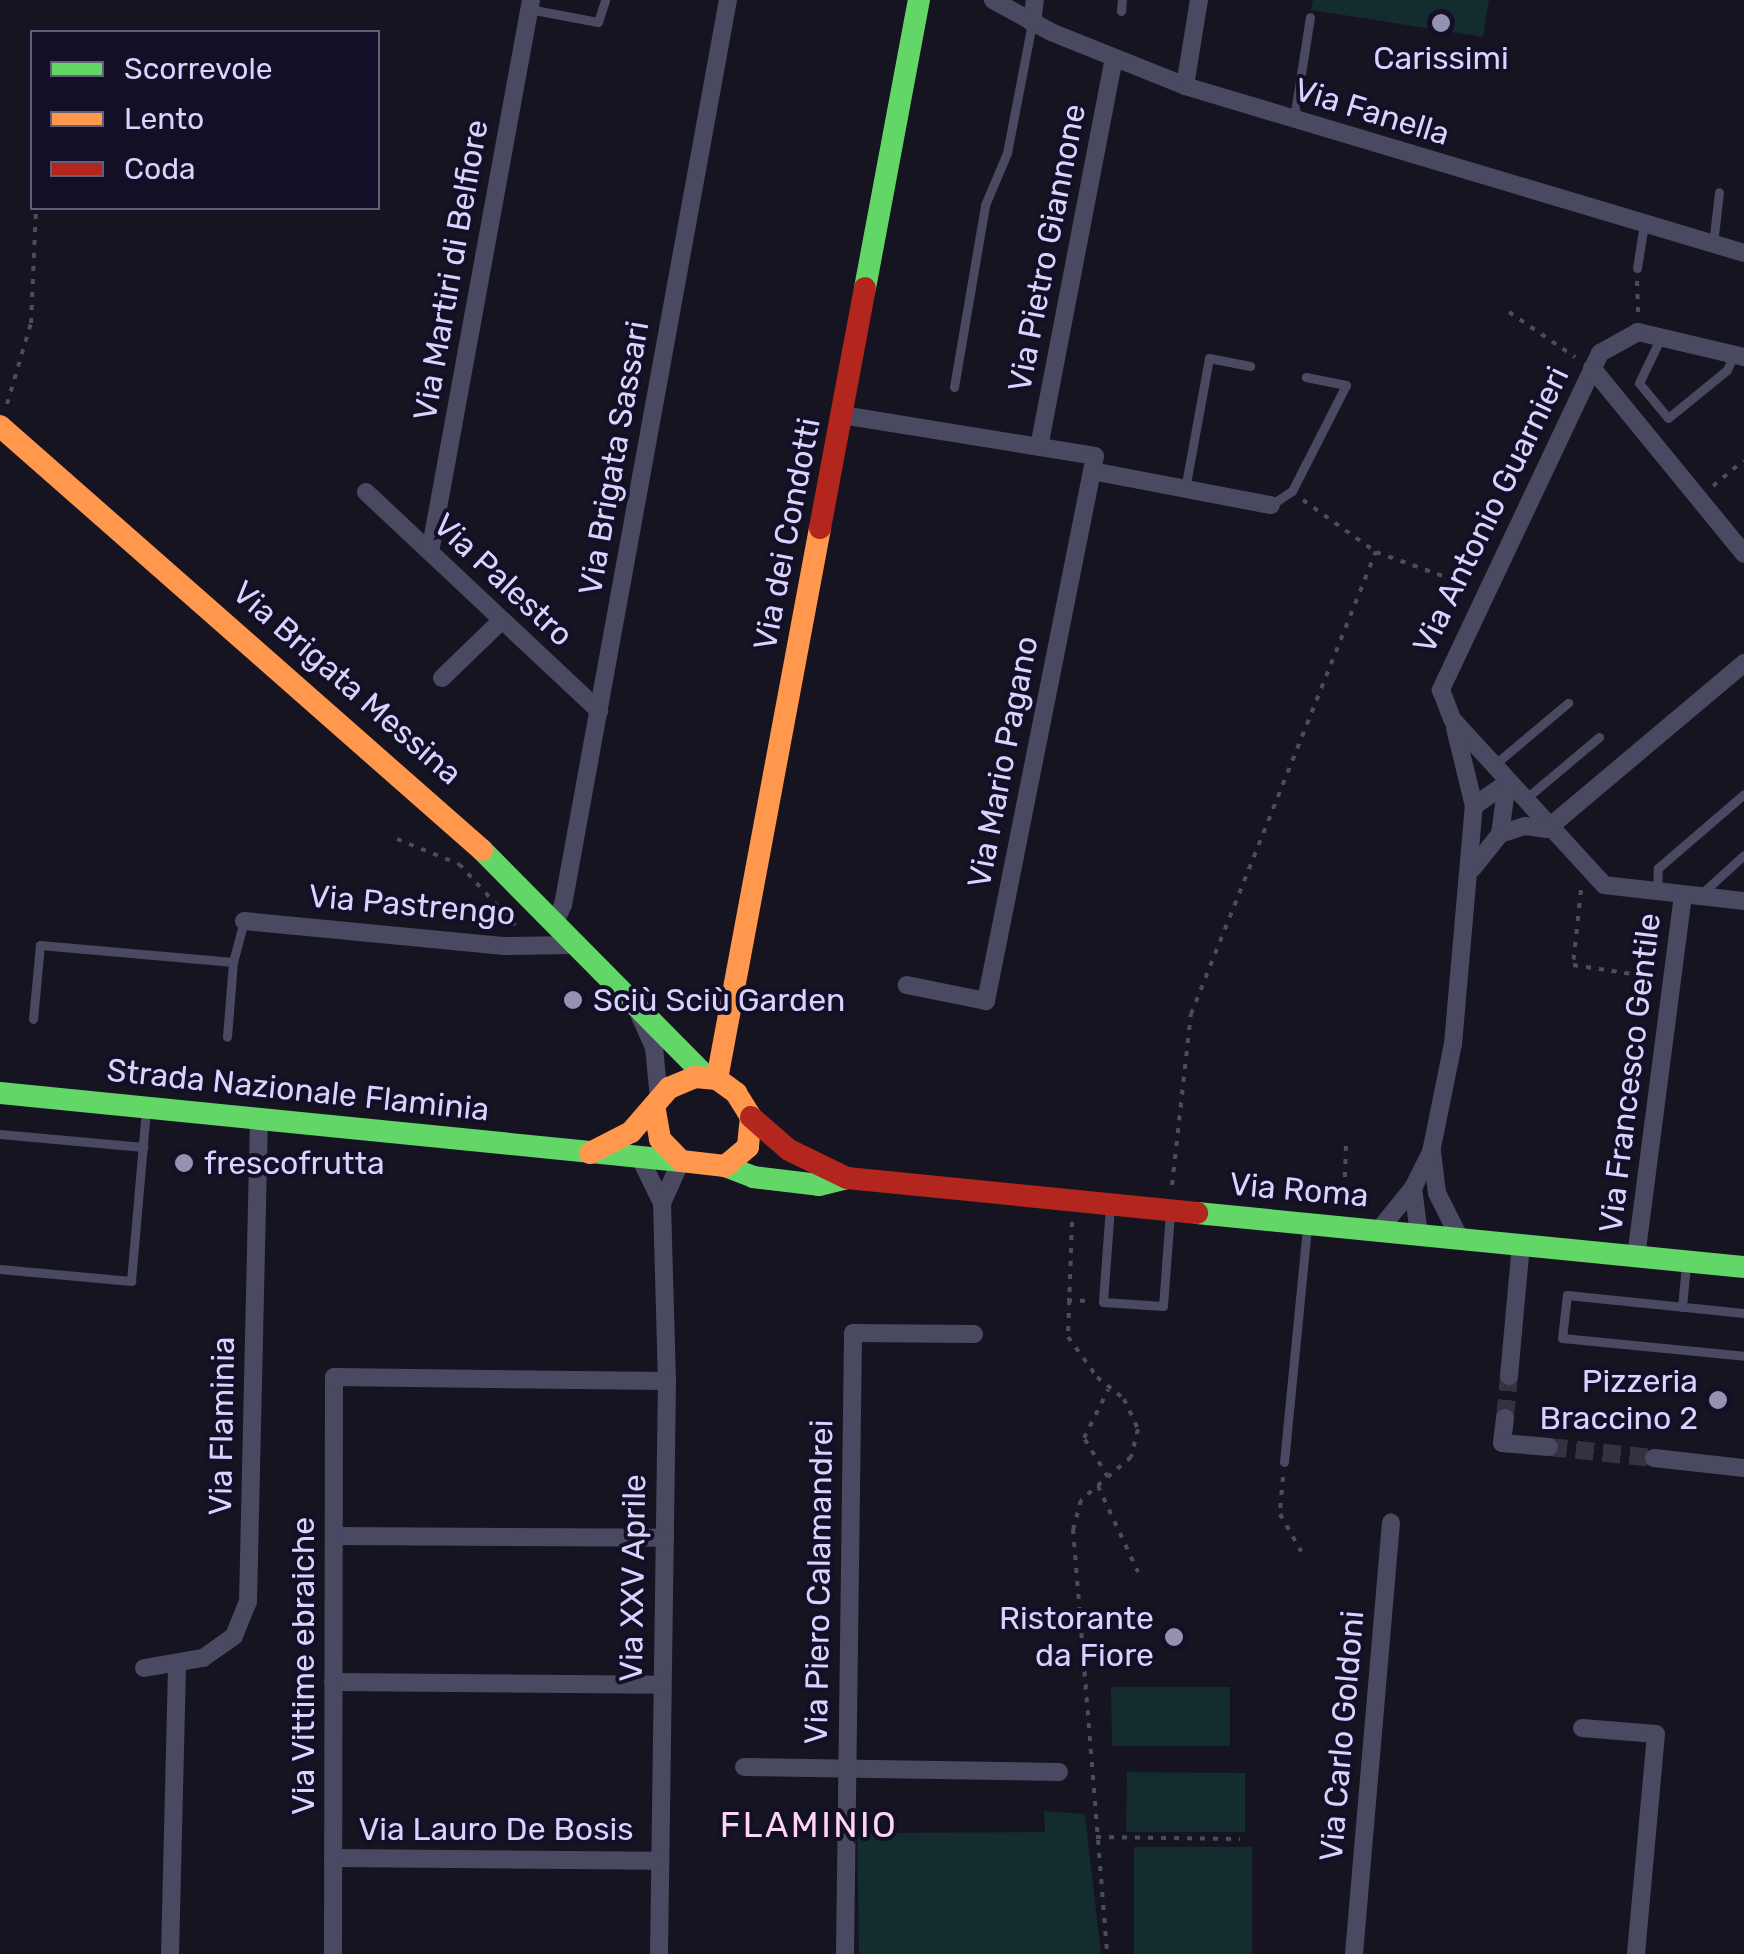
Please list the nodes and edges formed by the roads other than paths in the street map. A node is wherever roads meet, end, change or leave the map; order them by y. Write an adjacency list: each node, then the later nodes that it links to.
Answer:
1 (605, 0): 7 (lane)
2 (728, 0): 37 (street, Via Brigata Sassari)
3 (919, 0): 24 (main road, Via dei Condotti)
4 (993, 0): 9 (street, Via Fanella)
5 (1035, 0): 9 (street)
6 (1199, 0): 11 (street)
7 (530, 4): 31 (street, Via Martiri di Belfiore)
8 (1310, 17): 12 (lane)
9 (1032, 23): 10 (street, Via Fanella); 23 (lane)
10 (1114, 59): 11 (street, Via Fanella); 26 (street, Via Pietro Giannone)
11 (1185, 86): 12 (street, Via Fanella)
12 (1294, 119): 14 (street, Via Fanella)
13 (1718, 192): 15 (lane)
14 (1644, 224): 15 (street, Via Fanella); 17 (lane)
15 (1714, 244): 16 (street, Via Fanella)
16 (1744, 253)
17 (1638, 268)
18 (1661, 337): 19 (street); 19 (lane); 21 (street, Via Antonio Guarnieri)
19 (1739, 356)
20 (1250, 366): 28 (lane)
21 (1592, 368): 32 (street); 38 (street, Via Antonio Guarnieri)
22 (1306, 377): 30 (lane)
23 (954, 388)
24 (842, 415): 26 (street); 60 (main road, Via dei Condotti)
25 (0, 426): 53 (main road, Via Brigata Messina)
26 (1039, 448): 27 (street)
27 (1094, 464): 28 (street); 56 (street, Via Mario Pagano)
28 (1185, 489): 30 (street)
29 (366, 492): 31 (street, Via Palestro)
30 (1271, 505)
31 (430, 552): 33 (street, Via Palestro)
32 (1744, 554)
33 (502, 620): 35 (street); 37 (street, Via Palestro)
34 (1744, 663): 45 (street)
35 (442, 678)
36 (1568, 703): 40 (lane)
37 (600, 711): 53 (street, Via Brigata Sassari)
38 (1452, 719): 40 (street); 44 (street, Via Antonio Guarnieri)
39 (1599, 737): 43 (lane)
40 (1492, 766): 41 (street)
41 (1507, 783): 43 (street); 44 (street); 46 (street)
42 (1744, 794): 49 (lane)
43 (1522, 801): 45 (street)
44 (1474, 806): 48 (street, Via Antonio Guarnieri)
45 (1547, 829): 46 (street); 49 (street)
46 (1500, 834): 48 (street)
47 (1744, 855): 50 (lane)
48 (1473, 868): 68 (street, Via Antonio Guarnieri)
49 (1657, 894): 50 (street)
50 (1691, 896): 51 (street); 84 (street, Via Francesco Gentile)
51 (1744, 902)
52 (244, 921): 54 (street, Via Pastrengo); 55 (lane)
53 (554, 924): 54 (main road, Via Brigata Messina)
54 (576, 946): 57 (main road, Via Brigata Messina)
55 (234, 962): 58 (lane); 59 (lane)
56 (907, 985)
57 (636, 1006): 60 (main road, Via Brigata Messina); 62 (street, Via Brigata Messina)
58 (34, 1019)
59 (227, 1036)
60 (712, 1078): 62 (main road); 65 (main road)
61 (0, 1093): 63 (main road, Strada Nazionale Flaminia)
62 (657, 1104): 69 (main road); 70 (main road)
63 (146, 1106): 64 (main road, Strada Nazionale Flaminia); 67 (lane)
64 (259, 1117): 69 (main road, Strada Nazionale Flaminia); 102 (street, Via Flaminia)
65 (751, 1117): 72 (main road); 73 (main road, Via Roma)
66 (0, 1134): 67 (lane)
67 (143, 1148): 87 (lane)
68 (1432, 1152): 74 (street); 75 (street)
69 (590, 1153): 71 (main road, Strada Nazionale Flaminia)
70 (681, 1161): 71 (main road, Strada Nazionale Flaminia); 72 (main road, Strada Nazionale Flaminia); 76 (street, Via XXV Aprile)
71 (642, 1162): 76 (street, Via XXV Aprile)
72 (726, 1166): 73 (main road, Via Roma)
73 (847, 1178): 77 (main road, Via Roma)
74 (1413, 1188): 80 (street); 81 (street)
75 (1437, 1193): 81 (street); 82 (street)
76 (662, 1203): 93 (street, Via XXV Aprile)
77 (1110, 1205): 78 (main road, Via Roma); 78 (lane)
78 (1170, 1210): 79 (main road, Via Roma)
79 (1307, 1223): 80 (main road, Via Roma); 97 (lane)
80 (1380, 1230): 81 (main road, Via Roma)
81 (1419, 1234): 82 (main road, Via Roma)
82 (1460, 1239): 83 (main road, Via Roma)
83 (1521, 1244): 84 (main road, Via Roma); 92 (street)
84 (1636, 1258): 85 (main road, Via Roma)
85 (1686, 1262): 86 (main road, Via Roma); 88 (lane)
86 (1744, 1267)
87 (0, 1269)
88 (1682, 1307): 89 (lane); 91 (lane)
89 (1744, 1313)
90 (974, 1334): 108 (street, Via Piero Calamandrei)
91 (1744, 1356)
92 (1509, 1376)
93 (667, 1381): 100 (street, Via Vittime ebraiche); 101 (street, Via XXV Aprile)
94 (1504, 1418): 95 (street)
95 (1549, 1448)
96 (1654, 1458): 98 (street)
97 (1284, 1462)
98 (1744, 1468)
99 (1391, 1522): 116 (street, Via Carlo Goldoni)
100 (334, 1536): 101 (street); 104 (street, Via Vittime ebraiche)
101 (666, 1538): 105 (street, Via XXV Aprile)
102 (176, 1663): 103 (street, Via Flaminia); 112 (street)
103 (144, 1668)
104 (333, 1682): 105 (street); 110 (street, Via Vittime ebraiche)
105 (661, 1685): 111 (street, Via XXV Aprile)
106 (1582, 1728): 117 (street)
107 (744, 1767): 108 (street)
108 (847, 1768): 109 (street); 115 (street, Via Piero Calamandrei)
109 (1059, 1772)
110 (333, 1858): 111 (street, Via Lauro De Bosis); 113 (street, Via Vittime ebraiche)
111 (659, 1860): 114 (street, Via XXV Aprile)
112 (170, 1954)
113 (333, 1954)
114 (659, 1954)
115 (846, 1954)
116 (1354, 1954)
117 (1636, 1954)

